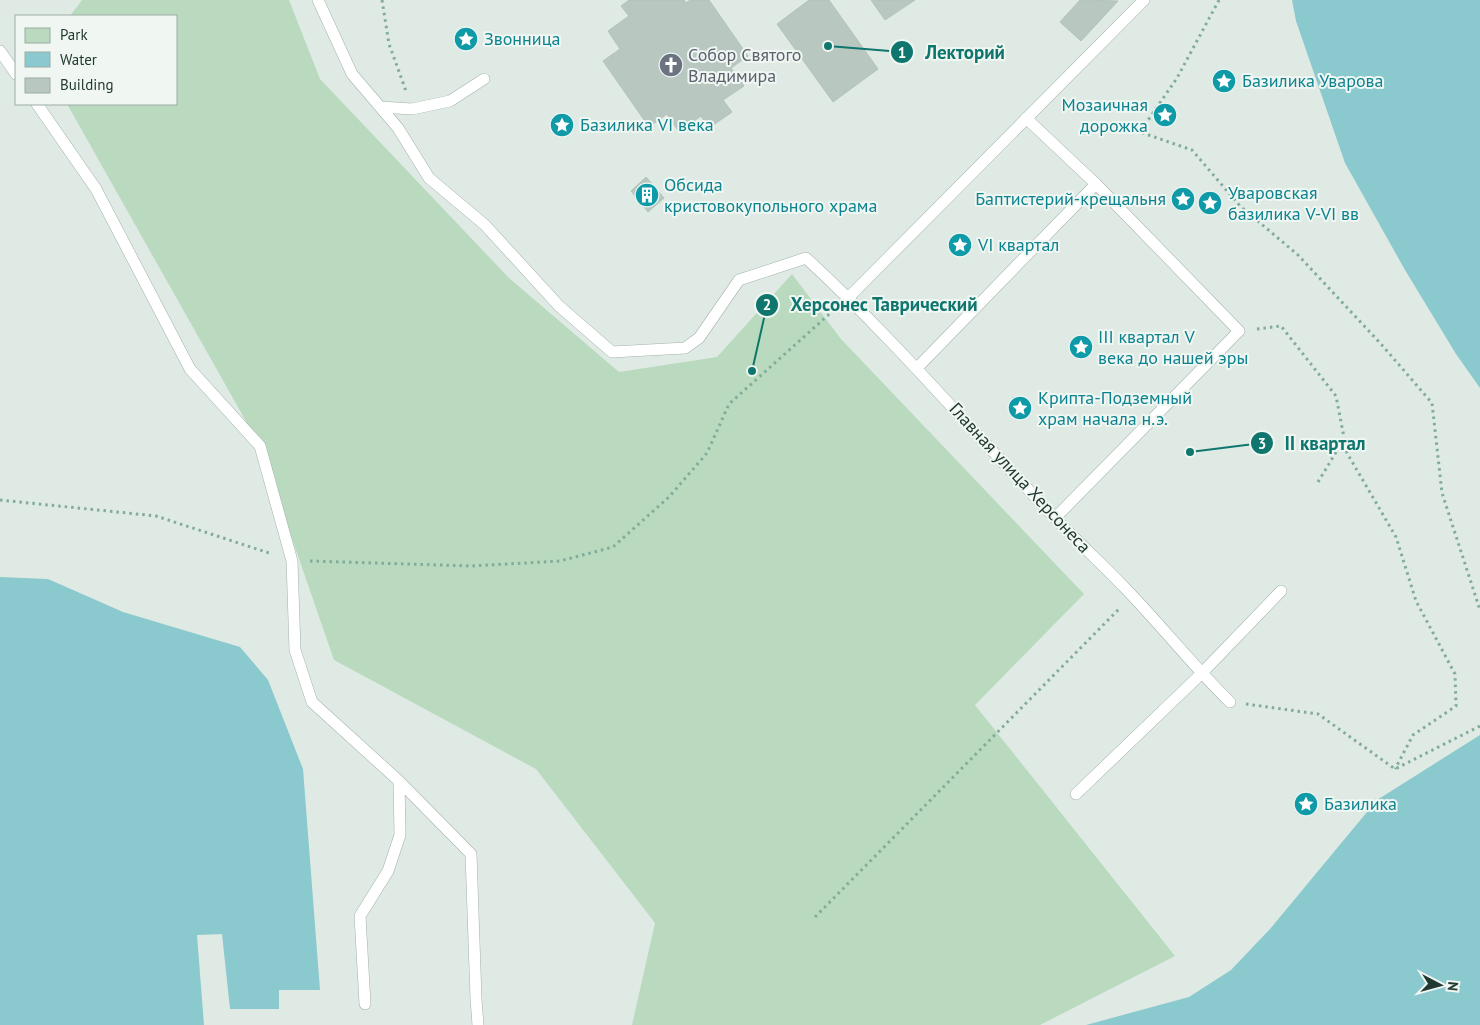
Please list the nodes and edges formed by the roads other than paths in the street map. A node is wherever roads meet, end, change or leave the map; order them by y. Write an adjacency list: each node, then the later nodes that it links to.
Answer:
1 (318, 0): 7 (lane)
2 (1144, 0): 8 (lane)
3 (0, 51): 4 (lane)
4 (15, 73)
5 (484, 79): 7 (lane)
6 (38, 105): 16 (lane)
7 (380, 107): 10 (lane, Главная улица Херсонеса)
8 (1026, 118): 9 (lane); 10 (lane)
9 (1096, 184): 11 (lane); 12 (lane)
10 (848, 297): 11 (lane, Главная улица Херсонеса)
11 (917, 368): 12 (lane, Главная улица Херсонеса)
12 (1055, 518): 14 (lane, Главная улица Херсонеса)
13 (1281, 591): 14 (lane)
14 (1201, 674): 15 (lane, Главная улица Херсонеса); 17 (lane)
15 (1230, 702)
16 (399, 781): 18 (lane); 19 (lane)
17 (1076, 794)
18 (365, 1004)
19 (478, 1025)

